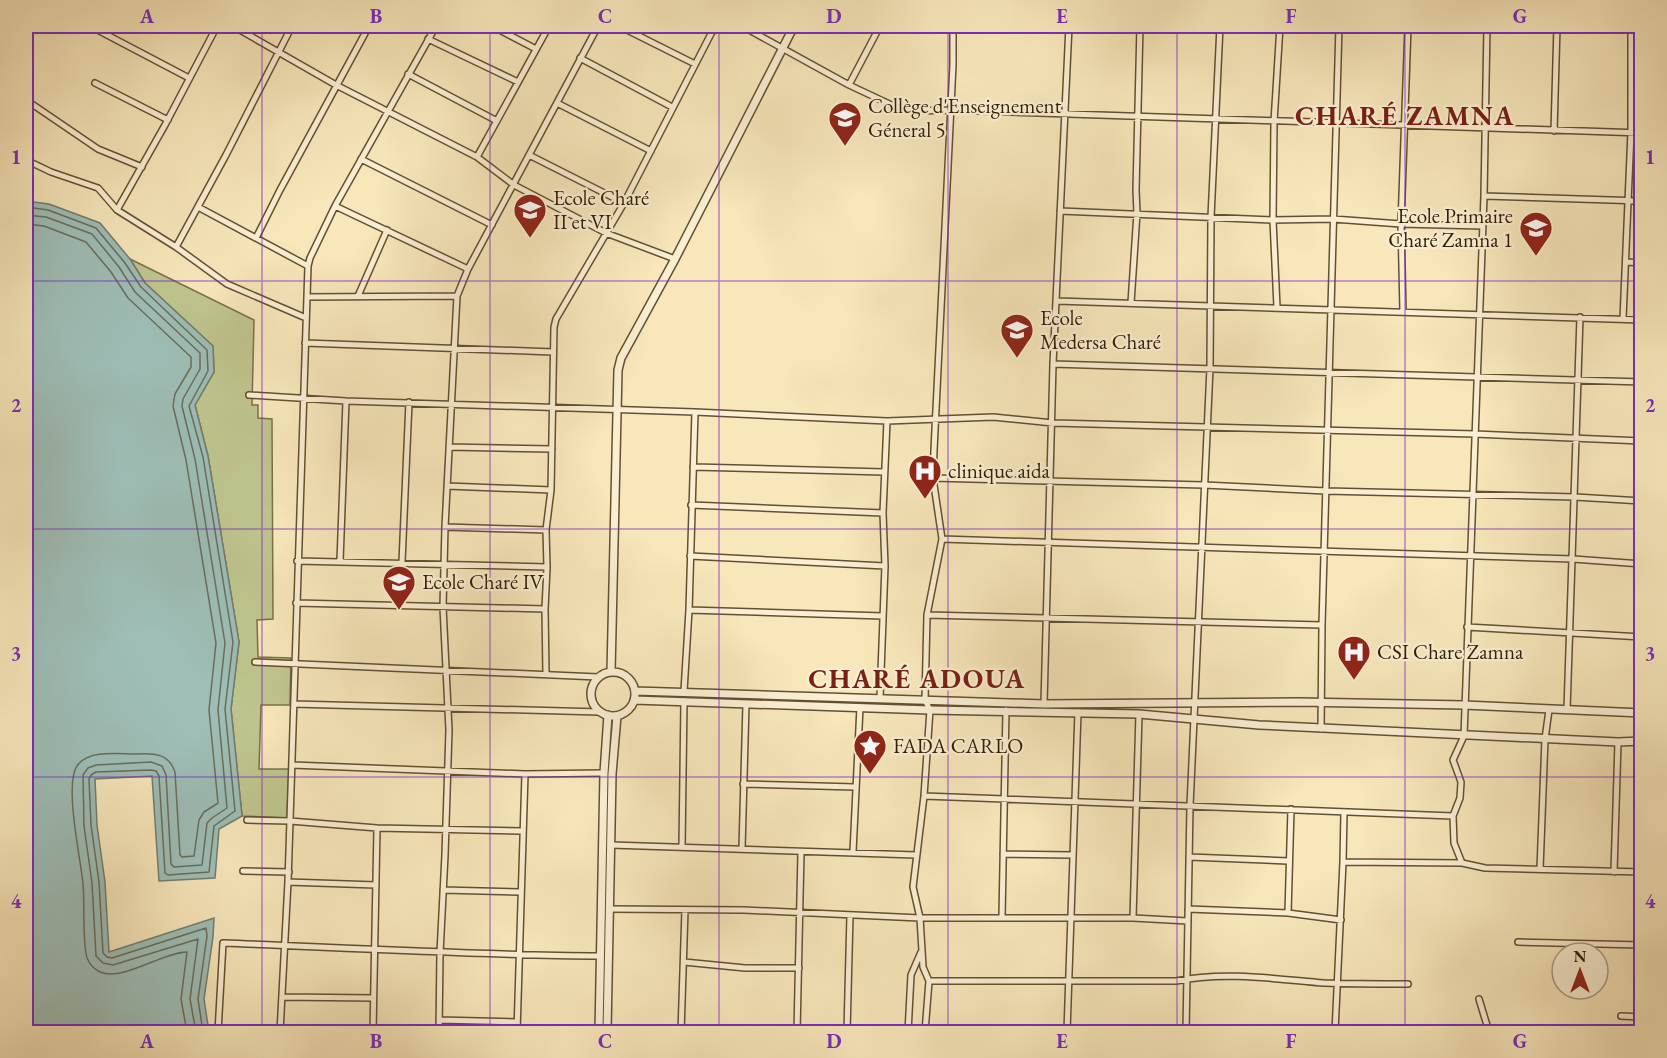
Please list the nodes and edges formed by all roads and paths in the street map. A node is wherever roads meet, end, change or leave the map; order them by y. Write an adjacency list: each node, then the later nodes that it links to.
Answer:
1 (90, 26): 32 (street)
2 (217, 26): 32 (street)
3 (233, 26): 28 (street)
4 (292, 26): 28 (street)
5 (369, 26): 35 (street)
6 (436, 26): 25 (street)
7 (492, 26): 27 (street)
8 (549, 26): 27 (street)
9 (598, 26): 29 (street)
10 (619, 26): 30 (street)
11 (715, 26): 30 (street)
12 (742, 26): 26 (street)
13 (794, 26): 26 (street)
14 (880, 26): 36 (street)
15 (953, 26): 40 (street)
16 (1069, 26): 42 (street)
17 (1140, 26): 43 (street)
18 (1220, 26): 45 (street)
19 (1280, 26): 47 (street)
20 (1339, 26): 48 (street)
21 (1408, 26): 49 (street)
22 (1487, 26): 50 (street)
23 (1557, 26): 51 (street)
24 (1631, 26): 52 (street)
25 (428, 39): 31 (street); 34 (street)
26 (783, 48): 36 (street); 80 (street)
27 (536, 49): 34 (street)
28 (277, 52): 35 (street); 66 (street)
29 (580, 58): 38 (street); 39 (street)
30 (694, 64): 39 (street)
31 (408, 74): 41 (street); 46 (street)
32 (189, 78): 44 (street)
33 (95, 82): 44 (street)
34 (518, 82): 46 (street)
35 (336, 85): 41 (street); 78 (street)
36 (849, 85): 40 (street)
37 (26, 100): 59 (street)
38 (557, 103): 54 (street); 55 (street)
39 (672, 107): 54 (street)
40 (951, 110): 42 (street); 116 (street)
41 (388, 111): 56 (street); 57 (street)
42 (1066, 114): 43 (street); 68 (street)
43 (1138, 117): 45 (street); 69 (street)
44 (168, 120): 59 (street)
45 (1216, 120): 47 (street); 70 (street)
46 (497, 121): 56 (street)
47 (1274, 122): 48 (street); 72 (street)
48 (1336, 124): 49 (street); 71 (street)
49 (1406, 125): 50 (street); 73 (street)
50 (1485, 128): 51 (street); 61 (street)
51 (1554, 130): 52 (street)
52 (1631, 132): 53 (street); 62 (street)
53 (1641, 133)
54 (651, 151): 64 (street)
55 (529, 155): 60 (street); 64 (street)
56 (477, 157): 60 (street)
57 (361, 159): 65 (street); 74 (street)
58 (26, 160): 67 (street)
59 (141, 167): 67 (street)
60 (513, 185): 74 (street); 77 (street)
61 (1484, 196): 62 (street); 75 (street)
62 (1629, 200): 63 (street); 81 (street)
63 (1641, 201)
64 (624, 203): 77 (street)
65 (335, 206): 76 (street); 83 (street)
66 (198, 207): 78 (street); 79 (street)
67 (117, 210): 79 (street)
68 (1060, 211): 69 (street); 88 (street)
69 (1137, 213): 70 (street); 89 (street)
70 (1211, 217): 72 (street); 90 (street)
71 (1333, 219): 72 (street); 73 (street); 92 (street)
72 (1273, 220): 91 (street)
73 (1401, 224): 75 (street); 93 (street)
74 (492, 225): 84 (street)
75 (1483, 226): 94 (street)
76 (387, 230): 84 (street); 85 (street)
77 (606, 233): 80 (street); 101 (street)
78 (256, 238): 83 (street)
79 (176, 248): 96 (street)
80 (675, 259): 114 (street)
81 (1626, 262): 82 (street); 97 (street)
82 (1641, 263)
83 (308, 266): 87 (street)
84 (468, 269): 86 (street)
85 (358, 296): 86 (street); 87 (street)
86 (457, 296): 100 (street)
87 (308, 297): 96 (street)
88 (1057, 301): 89 (street); 102 (street)
89 (1131, 303): 90 (street)
90 (1210, 305): 91 (street); 103 (street)
91 (1277, 307): 92 (street)
92 (1331, 309): 93 (street); 104 (street)
93 (1403, 311): 94 (street)
94 (1480, 314): 95 (street); 105 (street)
95 (1580, 317): 97 (street); 106 (street)
96 (306, 318): 99 (street)
97 (1623, 319): 98 (street)
98 (1641, 320)
99 (305, 343): 100 (street); 109 (street)
100 (453, 349): 101 (street); 112 (street)
101 (553, 352): 113 (street)
102 (1053, 364): 103 (street); 118 (street)
103 (1210, 368): 104 (street); 119 (street)
104 (1330, 372): 105 (street); 120 (street)
105 (1477, 378): 106 (street); 121 (street)
106 (1578, 379): 107 (street); 122 (street)
107 (1641, 382)
108 (249, 395): 109 (street)
109 (303, 399): 110 (street); 148 (street)
110 (346, 401): 111 (street); 149 (street)
111 (409, 402): 112 (street); 150 (street)
112 (450, 403): 113 (street); 124 (street)
113 (554, 408): 114 (street); 125 (street)
114 (618, 410): 115 (street); 170 (street)
115 (694, 412): 117 (street); 126 (street)
116 (936, 419): 117 (street); 118 (street); 128 (street)
117 (887, 421): 127 (street)
118 (1053, 423): 119 (street); 129 (street)
119 (1206, 426): 120 (street); 130 (street)
120 (1328, 430): 121 (street); 133 (street)
121 (1475, 434): 122 (street); 134 (street)
122 (1576, 437): 123 (street); 135 (street)
123 (1641, 441)
124 (449, 447): 125 (street); 131 (street)
125 (552, 449): 132 (street)
126 (693, 467): 127 (street); 137 (street)
127 (884, 472): 138 (street)
128 (933, 478): 129 (street); 141 (street)
129 (1050, 481): 130 (street); 142 (street)
130 (1204, 485): 133 (street); 143 (street)
131 (447, 486): 132 (street); 139 (street)
132 (551, 490): 140 (street)
133 (1326, 491): 134 (street); 144 (street)
134 (1473, 494): 135 (street); 146 (street)
135 (1575, 497): 136 (street); 147 (street)
136 (1641, 501)
137 (691, 505): 138 (street); 145 (street)
138 (883, 513): 153 (street)
139 (445, 527): 140 (street); 151 (street)
140 (546, 530): 154 (street)
141 (942, 539): 142 (street); 159 (street)
142 (1049, 543): 143 (street); 161 (street)
143 (1202, 548): 144 (street); 162 (street)
144 (1324, 551): 146 (street); 163 (street)
145 (690, 556): 153 (street); 158 (street)
146 (1470, 556): 147 (street); 164 (street)
147 (1573, 559): 152 (street); 165 (street)
148 (297, 561): 149 (street); 155 (street)
149 (340, 561): 150 (street)
150 (402, 562): 151 (street)
151 (444, 564): 154 (street); 156 (street)
152 (1641, 564)
153 (885, 566): 160 (street)
154 (548, 567): 157 (street)
155 (297, 603): 156 (street); 168 (street)
156 (443, 607): 157 (street); 169 (street)
157 (545, 609): 171 (street)
158 (689, 610): 160 (street); 174 (street)
159 (927, 615): 161 (street); 177 (street)
160 (883, 616): 175 (street)
161 (1046, 617): 162 (street); 181 (street)
162 (1200, 622): 163 (street); 182 (street)
163 (1322, 625): 183 (street)
164 (1467, 627): 165 (street); 184 (street)
165 (1570, 632): 166 (street); 190 (street)
166 (1641, 637)
167 (255, 662): 168 (street)
168 (295, 664): 169 (street); 179 (street)
169 (445, 670): 171 (street); 186 (street)
170 (611, 672): 172 (street); 173 (street)
171 (546, 674): 172 (street)
172 (598, 677): 191 (street)
173 (635, 691): 174 (street); 176 (street)
174 (684, 692): 175 (street)
175 (880, 698): 177 (street)
176 (634, 700): 178 (street); 196 (street)
177 (925, 700): 181 (street); 187 (street)
178 (684, 701): 180 (street); 223 (street)
179 (294, 704): 186 (street); 203 (street)
180 (746, 704): 185 (street); 207 (street)
181 (1044, 704): 182 (street)
182 (1196, 704): 183 (street); 197 (street)
183 (1322, 704): 184 (street); 198 (street)
184 (1464, 705): 189 (street); 199 (street)
185 (860, 707): 187 (street); 208 (street)
186 (448, 708): 191 (street); 204 (street)
187 (930, 710): 188 (street); 209 (street)
188 (1006, 710): 192 (street); 210 (street)
189 (1550, 710): 190 (street); 200 (street)
190 (1567, 710): 193 (street)
191 (600, 712): 195 (street)
192 (1078, 712): 194 (street); 211 (street)
193 (1641, 713)
194 (1139, 714): 197 (street); 212 (street)
195 (608, 716): 196 (street); 205 (street)
196 (617, 716): 222 (street)
197 (1194, 719): 198 (street); 213 (street)
198 (1322, 729): 199 (street)
199 (1464, 736): 200 (street); 216 (street)
200 (1545, 739): 202 (street); 234 (street)
201 (1641, 741): 202 (street)
202 (1618, 742): 237 (street)
203 (292, 765): 204 (street); 218 (street)
204 (447, 769): 206 (street); 220 (street)
205 (604, 773): 206 (street); 262 (street)
206 (525, 774): 221 (street)
207 (742, 784): 208 (street); 224 (street)
208 (855, 787): 226 (street)
209 (924, 796): 210 (street); 228 (street)
210 (1003, 798): 211 (street); 227 (street)
211 (1074, 802): 212 (street); 229 (street)
212 (1136, 804): 213 (street); 252 (street)
213 (1190, 806): 214 (street); 230 (street)
214 (1291, 809): 215 (street); 231 (street)
215 (1344, 812): 216 (street); 232 (street)
216 (1453, 816): 233 (street)
217 (247, 820): 218 (street)
218 (290, 821): 219 (street); 236 (street)
219 (377, 828): 220 (street); 240 (street)
220 (446, 830): 221 (street); 241 (street)
221 (523, 831): 242 (street)
222 (611, 845): 223 (street); 243 (street)
223 (682, 847): 224 (street)
224 (742, 849): 225 (street)
225 (801, 852): 226 (street); 246 (street)
226 (854, 852): 228 (street)
227 (1003, 854): 229 (street); 249 (street)
228 (916, 855): 250 (street)
229 (1072, 855): 251 (street)
230 (1190, 857): 231 (street); 244 (street)
231 (1288, 861): 247 (street)
232 (1343, 862): 233 (street); 253 (street)
233 (1462, 863): 234 (street)
234 (1540, 869): 237 (street)
235 (243, 871): 236 (street)
236 (289, 872): 239 (street)
237 (1614, 872): 238 (street)
238 (1641, 872)
239 (288, 882): 240 (street); 256 (street)
240 (376, 885): 258 (street)
241 (443, 890): 242 (street); 260 (street)
242 (520, 892): 261 (street)
243 (609, 909): 245 (street); 283 (street)
244 (1188, 909): 247 (street); 254 (street)
245 (685, 910): 246 (street); 263 (street)
246 (800, 913): 248 (street); 264 (street)
247 (1288, 913): 253 (street)
248 (850, 915): 250 (street); 286 (street)
249 (1002, 917): 250 (street); 251 (street)
250 (920, 918): 259 (street)
251 (1071, 918): 252 (street); 267 (street)
252 (1133, 918): 254 (street)
253 (1341, 920): 268 (street)
254 (1188, 921): 265 (street)
255 (1518, 942): 257 (street)
256 (285, 945): 258 (street); 270 (street); 277 (street)
257 (1641, 945)
258 (374, 948): 260 (street); 271 (street)
259 (921, 951): 266 (street); 287 (street)
260 (440, 953): 261 (street); 275 (street)
261 (519, 956): 262 (street); 276 (street)
262 (600, 956): 282 (street)
263 (684, 962): 264 (street); 284 (street)
264 (799, 968): 285 (street)
265 (1187, 979): 267 (street); 268 (street); 290 (street)
266 (929, 981): 267 (street); 288 (street)
267 (1069, 982): 289 (street)
268 (1337, 983): 269 (street); 291 (street)
269 (1408, 984)
270 (282, 997): 271 (street); 278 (street)
271 (373, 998): 279 (street)
272 (1479, 999): 292 (street)
273 (1621, 1016): 274 (street)
274 (1641, 1017)
275 (439, 1020): 276 (street); 280 (street)
276 (517, 1022): 281 (street)
277 (218, 1032)
278 (280, 1032)
279 (373, 1032)
280 (439, 1032)
281 (517, 1032)
282 (599, 1032)
283 (607, 1032)
284 (681, 1032)
285 (797, 1032)
286 (847, 1032)
287 (908, 1032)
288 (925, 1032)
289 (1067, 1032)
290 (1186, 1032)
291 (1335, 1032)
292 (1489, 1032)

